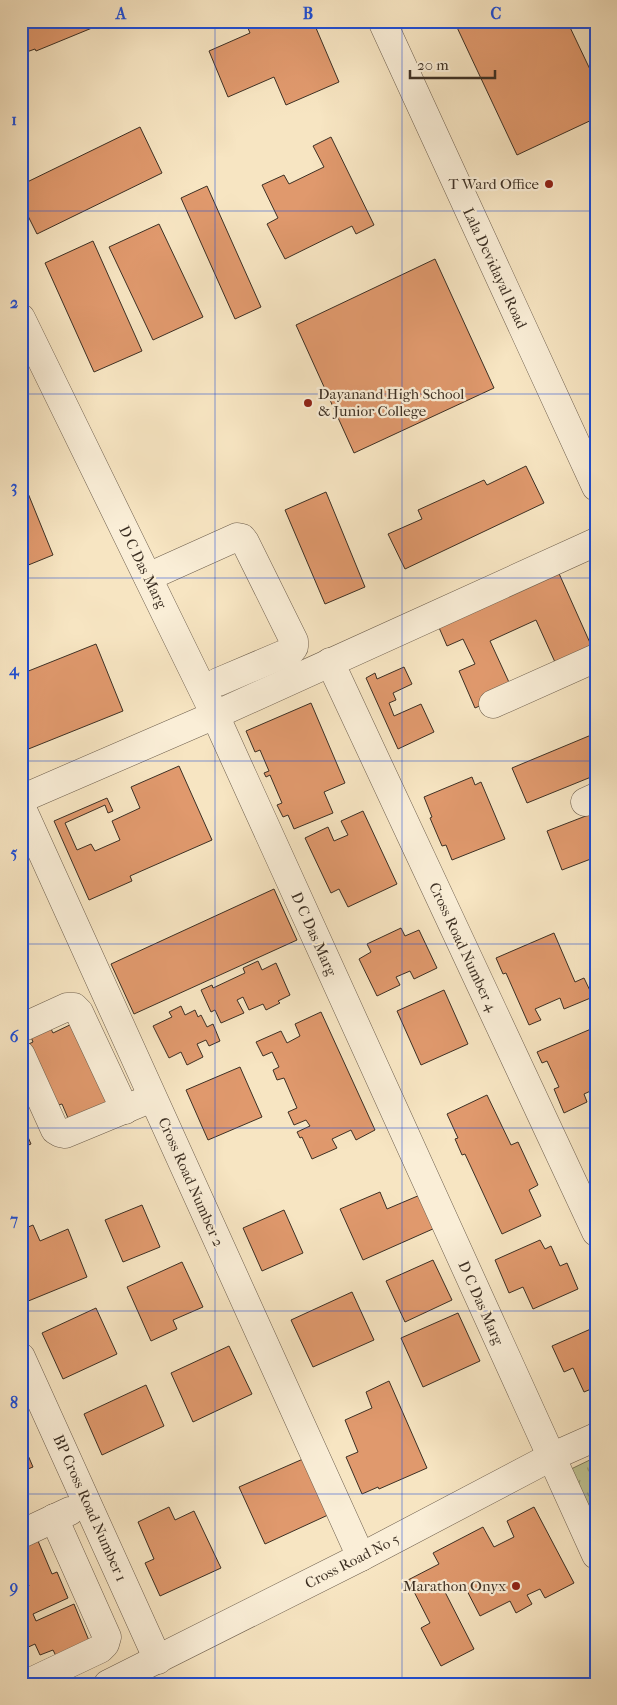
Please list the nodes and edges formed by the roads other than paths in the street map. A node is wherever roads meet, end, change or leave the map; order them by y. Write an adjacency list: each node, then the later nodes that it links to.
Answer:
1 (382, 21): 3 (street, Lala Devidayal Road)
2 (21, 318): 5 (street, D C Das Marg)
3 (596, 487)
4 (596, 542): 9 (street)
5 (156, 573): 6 (street, D C Das Marg); 8 (street)
6 (188, 639): 10 (street); 13 (street, D C Das Marg)
7 (596, 658): 12 (street)
8 (268, 661): 10 (street); 11 (street)
9 (330, 662): 11 (street); 20 (street, Cross Road Number 4)
10 (218, 682): 13 (street)
11 (279, 685): 13 (street)
12 (493, 704)
13 (222, 711): 14 (street); 23 (street, D C Das Marg)
14 (21, 799)
15 (21, 806): 18 (street, Cross Road Number 2)
16 (21, 1028): 19 (street)
17 (21, 1055): 19 (street)
18 (152, 1098): 19 (street); 28 (street, Cross Road Number 2)
19 (125, 1110)
20 (596, 1232)
21 (21, 1357): 24 (street, BP Cross Road Number 1)
22 (596, 1437): 23 (street, Cross Road No 5)
23 (551, 1457): 27 (street, D C Das Marg); 28 (street, Cross Road No 5)
24 (87, 1502): 25 (street); 29 (street, BP Cross Road Number 1)
25 (54, 1518): 26 (street); 30 (street)
26 (21, 1534)
27 (596, 1555)
28 (361, 1557): 29 (street, Cross Road No 5)
29 (158, 1660): 31 (street, Cross Road No 5)
30 (26, 1684)
31 (108, 1684)

